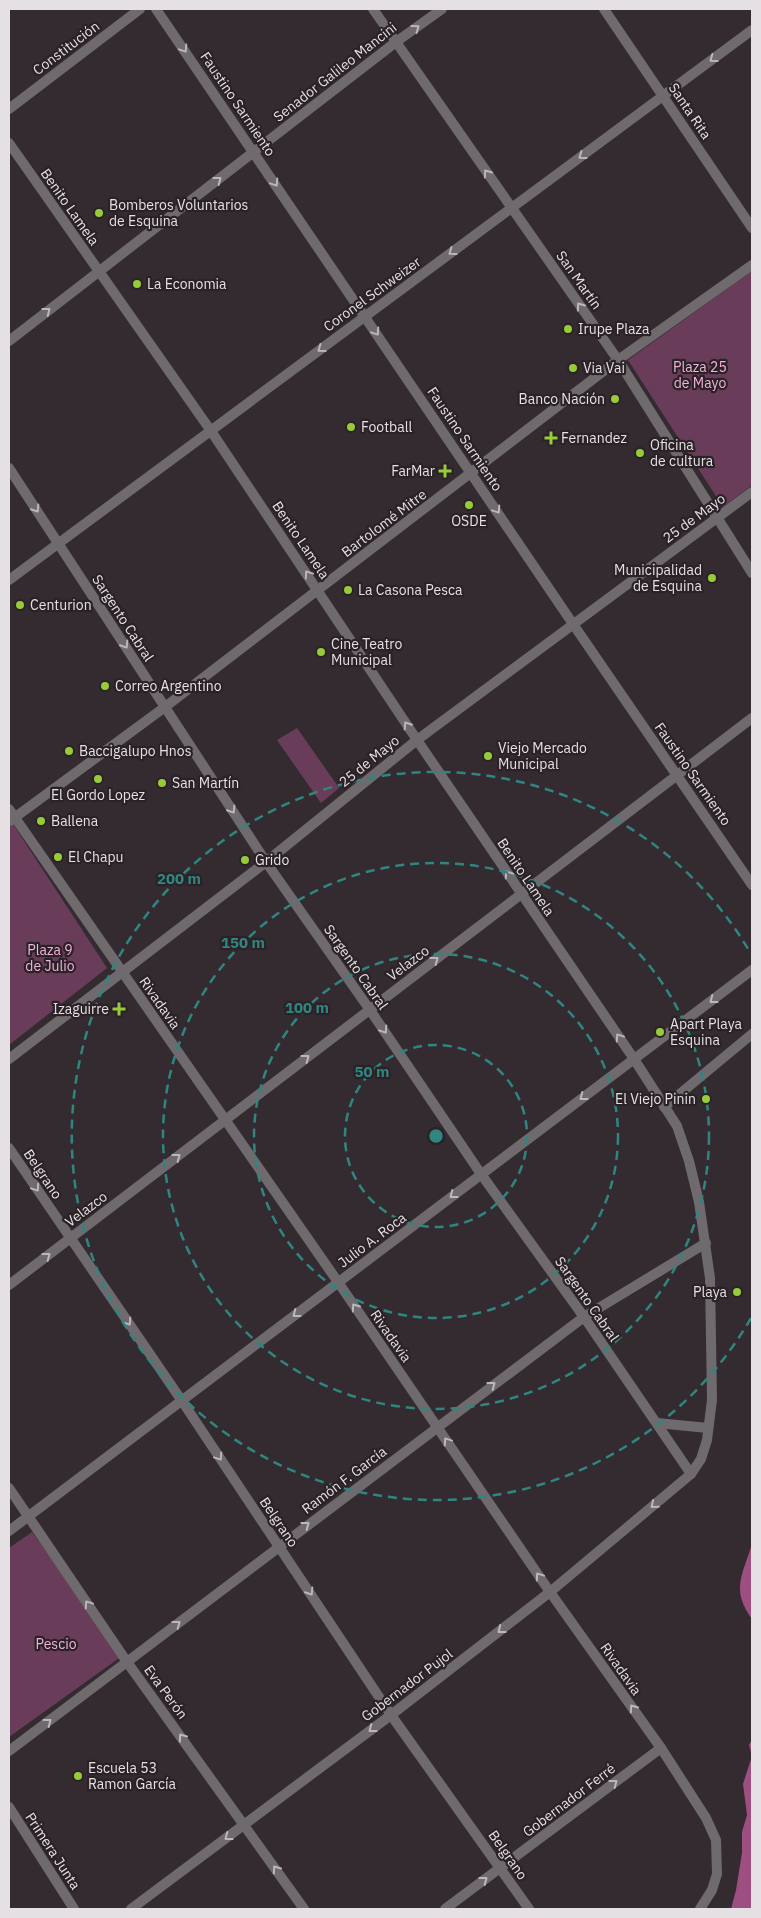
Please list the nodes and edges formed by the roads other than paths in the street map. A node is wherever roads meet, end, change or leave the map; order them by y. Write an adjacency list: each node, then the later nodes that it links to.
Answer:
1 (140, 9): 9 (street, Constitución)
2 (156, 9): 11 (street, Faustino Sarmiento, one-way to 11)
3 (373, 9): 7 (street, San Martín)
4 (442, 9): 7 (street, Senador Galileo Mancini, one-way to 4)
5 (604, 9): 8 (street, Santa Rita)
6 (752, 30): 8 (street, Coronel Schweizer, one-way to 8)
7 (396, 42): 11 (street, Senador Galileo Mancini); 12 (street, San Martín, one-way to 7)
8 (663, 96): 12 (street, Coronel Schweizer, one-way to 12); 13 (street, Santa Rita)
9 (9, 109)
10 (9, 142): 15 (street, Benito Lamela)
11 (254, 152): 15 (street, Senador Galileo Mancini, one-way to 11); 16 (street, Faustino Sarmiento, one-way to 16)
12 (512, 208): 16 (street, Coronel Schweizer, one-way to 16); 18 (street, San Martín, one-way to 12)
13 (752, 228)
14 (752, 265): 18 (street, Bartolomé Mitre)
15 (98, 272): 17 (street, Senador Galileo Mancini, one-way to 15); 19 (street, Benito Lamela)
16 (365, 316): 19 (street, Coronel Schweizer, one-way to 19); 21 (street, Faustino Sarmiento, one-way to 21)
17 (9, 341)
18 (618, 360): 21 (street, Bartolomé Mitre); 23 (street, San Martín)
19 (211, 430): 24 (street, Coronel Schweizer); 27 (street, Benito Lamela, one-way to 19)
20 (9, 468): 24 (street, Sargento Cabral, one-way to 24)
21 (472, 473): 27 (street, Bartolomé Mitre); 28 (street, Faustino Sarmiento, one-way to 28)
22 (752, 492): 23 (street, 25 de Mayo)
23 (717, 517): 25 (street, San Martín); 28 (street, 25 de Mayo)
24 (58, 543): 26 (street, Coronel Schweizer); 29 (street, Sargento Cabral, one-way to 29)
25 (752, 573)
26 (9, 580)
27 (318, 590): 29 (street, Bartolomé Mitre); 31 (street, Benito Lamela, one-way to 27)
28 (573, 624): 31 (street, 25 de Mayo); 32 (street, Faustino Sarmiento)
29 (165, 706): 33 (street, Bartolomé Mitre); 34 (street, Sargento Cabral, one-way to 34)
30 (752, 718): 32 (street, Velazco)
31 (417, 740): 34 (street, 25 de Mayo); 36 (street, Benito Lamela, one-way to 31)
32 (677, 775): 35 (street, Faustino Sarmiento); 36 (street, Velazco)
33 (11, 816): 38 (street, Rivadavia)
34 (266, 862): 38 (street, 25 de Mayo); 39 (street, Sargento Cabral)
35 (752, 885)
36 (521, 894): 39 (street, Velazco, one-way to 36); 42 (street, Benito Lamela, one-way to 36)
37 (752, 970): 42 (street, Julio A. Roca, one-way to 42)
38 (122, 972): 41 (street, 25 de Mayo); 44 (street, Rivadavia)
39 (370, 1010): 44 (street, Velazco, one-way to 39); 46 (street, Sargento Cabral, one-way to 46)
40 (752, 1034): 43 (street)
41 (9, 1059)
42 (634, 1059): 43 (street, Benito Lamela); 46 (street, Julio A. Roca, one-way to 46)
43 (664, 1107): 48 (street, Benito Lamela)
44 (225, 1120): 47 (street, Velazco, one-way to 44); 49 (street, Rivadavia)
45 (9, 1148): 47 (street, Belgrano, one-way to 47)
46 (481, 1174): 49 (street, Julio A. Roca, one-way to 49); 51 (street, Sargento Cabral)
47 (70, 1238): 50 (street, Velazco, one-way to 47); 52 (street, Belgrano, one-way to 52)
48 (706, 1243): 51 (street, Ramón F. García); 55 (street, Benito Lamela)
49 (338, 1282): 52 (street, Julio A. Roca, one-way to 52); 54 (street, Rivadavia, one-way to 49)
50 (9, 1285)
51 (584, 1317): 53 (street, Sargento Cabral); 54 (street, Ramón F. García, one-way to 51)
52 (182, 1401): 58 (street, Julio A. Roca); 60 (street, Belgrano, one-way to 60)
53 (656, 1423): 55 (street); 56 (street, Sargento Cabral)
54 (437, 1426): 60 (street, Ramón F. García, one-way to 54); 61 (street, Rivadavia, one-way to 54)
55 (708, 1428): 56 (street, Benito Lamela)
56 (691, 1474): 61 (street, Gobernador Pujol, one-way to 61)
57 (9, 1488): 58 (street, Eva Perón)
58 (28, 1516): 59 (street, Julio A. Roca); 62 (street, Eva Perón, one-way to 58)
59 (9, 1531)
60 (279, 1546): 62 (street, Ramón F. García, one-way to 60); 63 (street, Belgrano, one-way to 63)
61 (550, 1592): 63 (street, Gobernador Pujol, one-way to 63); 64 (street, Rivadavia, one-way to 61)
62 (127, 1662): 65 (street, Ramón F. García, one-way to 62); 67 (street, Eva Perón, one-way to 62)
63 (391, 1715): 67 (street, Gobernador Pujol, one-way to 67); 68 (street, Belgrano)
64 (661, 1748): 68 (street, Gobernador Ferré, one-way to 64); 74 (street, Rivadavia)
65 (9, 1751)
66 (9, 1807): 69 (street, Primera Junta)
67 (245, 1824): 70 (street, Gobernador Pujol, one-way to 70); 71 (street, Eva Perón, one-way to 67)
68 (501, 1868): 72 (street, Gobernador Ferré, one-way to 68); 73 (street, Belgrano)
69 (74, 1909)
70 (131, 1909)
71 (304, 1909)
72 (445, 1909)
73 (529, 1909)
74 (700, 1909)

